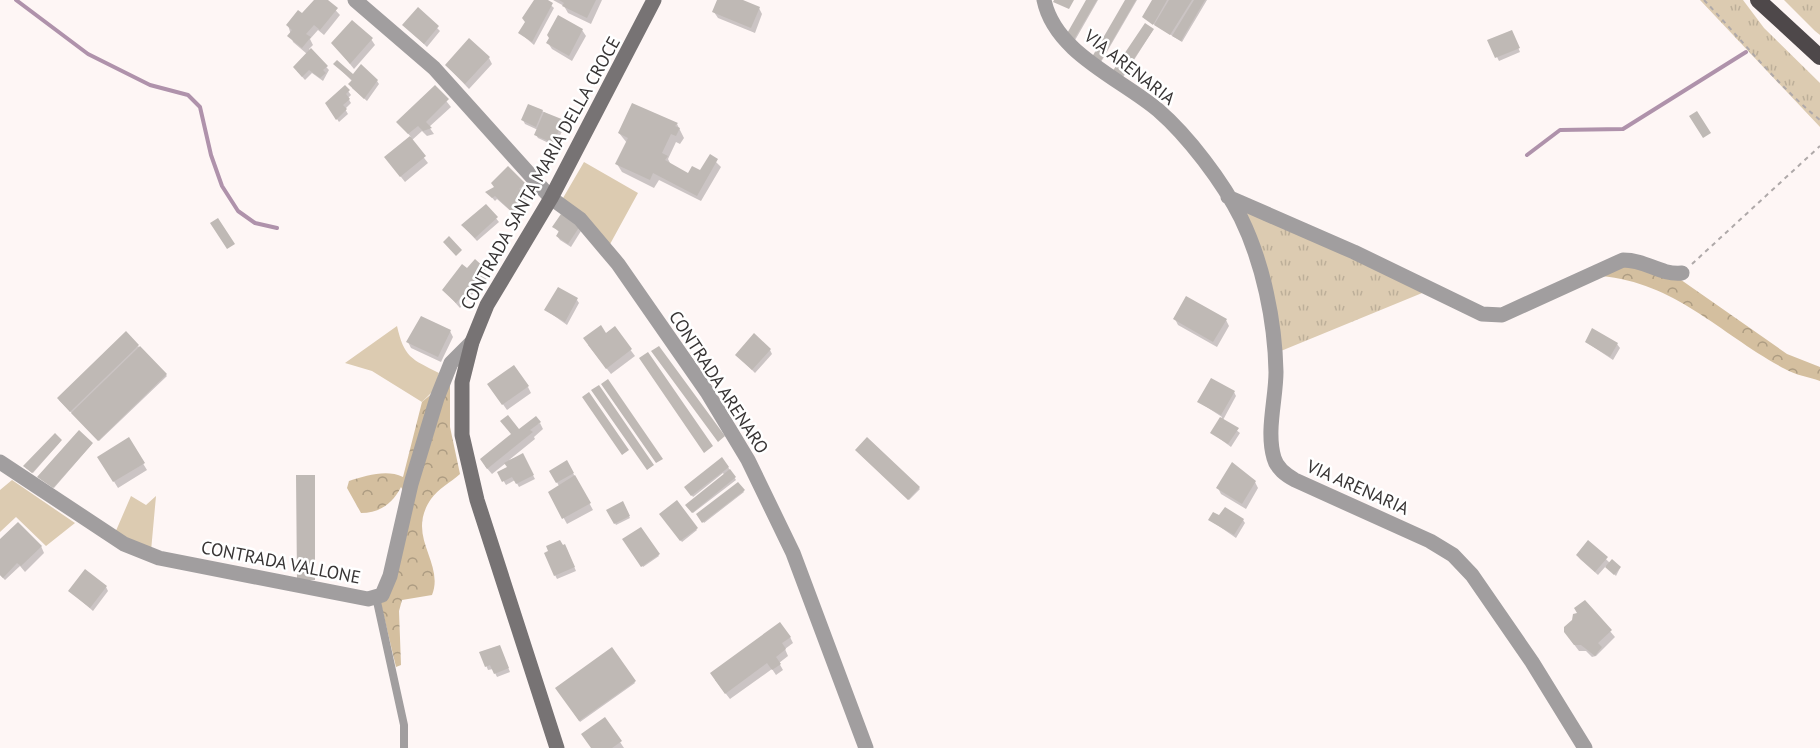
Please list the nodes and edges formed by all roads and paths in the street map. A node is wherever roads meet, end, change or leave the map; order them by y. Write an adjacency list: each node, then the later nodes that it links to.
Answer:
1 (355, 0): 12 (street, CONTRADA ARENARO)
2 (654, 0): 12 (main road, CONTRADA SANTA MARIA DELLA CROCE)
3 (1044, 0): 11 (street, VIA ARENARIA)
4 (1704, 0): 9 (path)
5 (1758, 0): 6 (highway)
6 (1783, 23): 7 (highway); 8 (highway)
7 (1820, 48)
8 (1820, 57)
9 (1820, 120)
10 (1820, 146): 13 (path)
11 (1228, 197): 13 (street); 20 (street, VIA ARENARIA)
12 (551, 198): 14 (main road, CONTRADA SANTA MARIA DELLA CROCE); 19 (street, CONTRADA ARENARO)
13 (1682, 273)
14 (472, 342): 16 (street, CONTRADA VALLONE); 18 (main road, CONTRADA SANTA MARIA DELLA CROCE)
15 (0, 462): 16 (street, CONTRADA VALLONE)
16 (376, 597): 17 (lane)
17 (404, 748)
18 (557, 748)
19 (866, 748)
20 (1585, 748)

